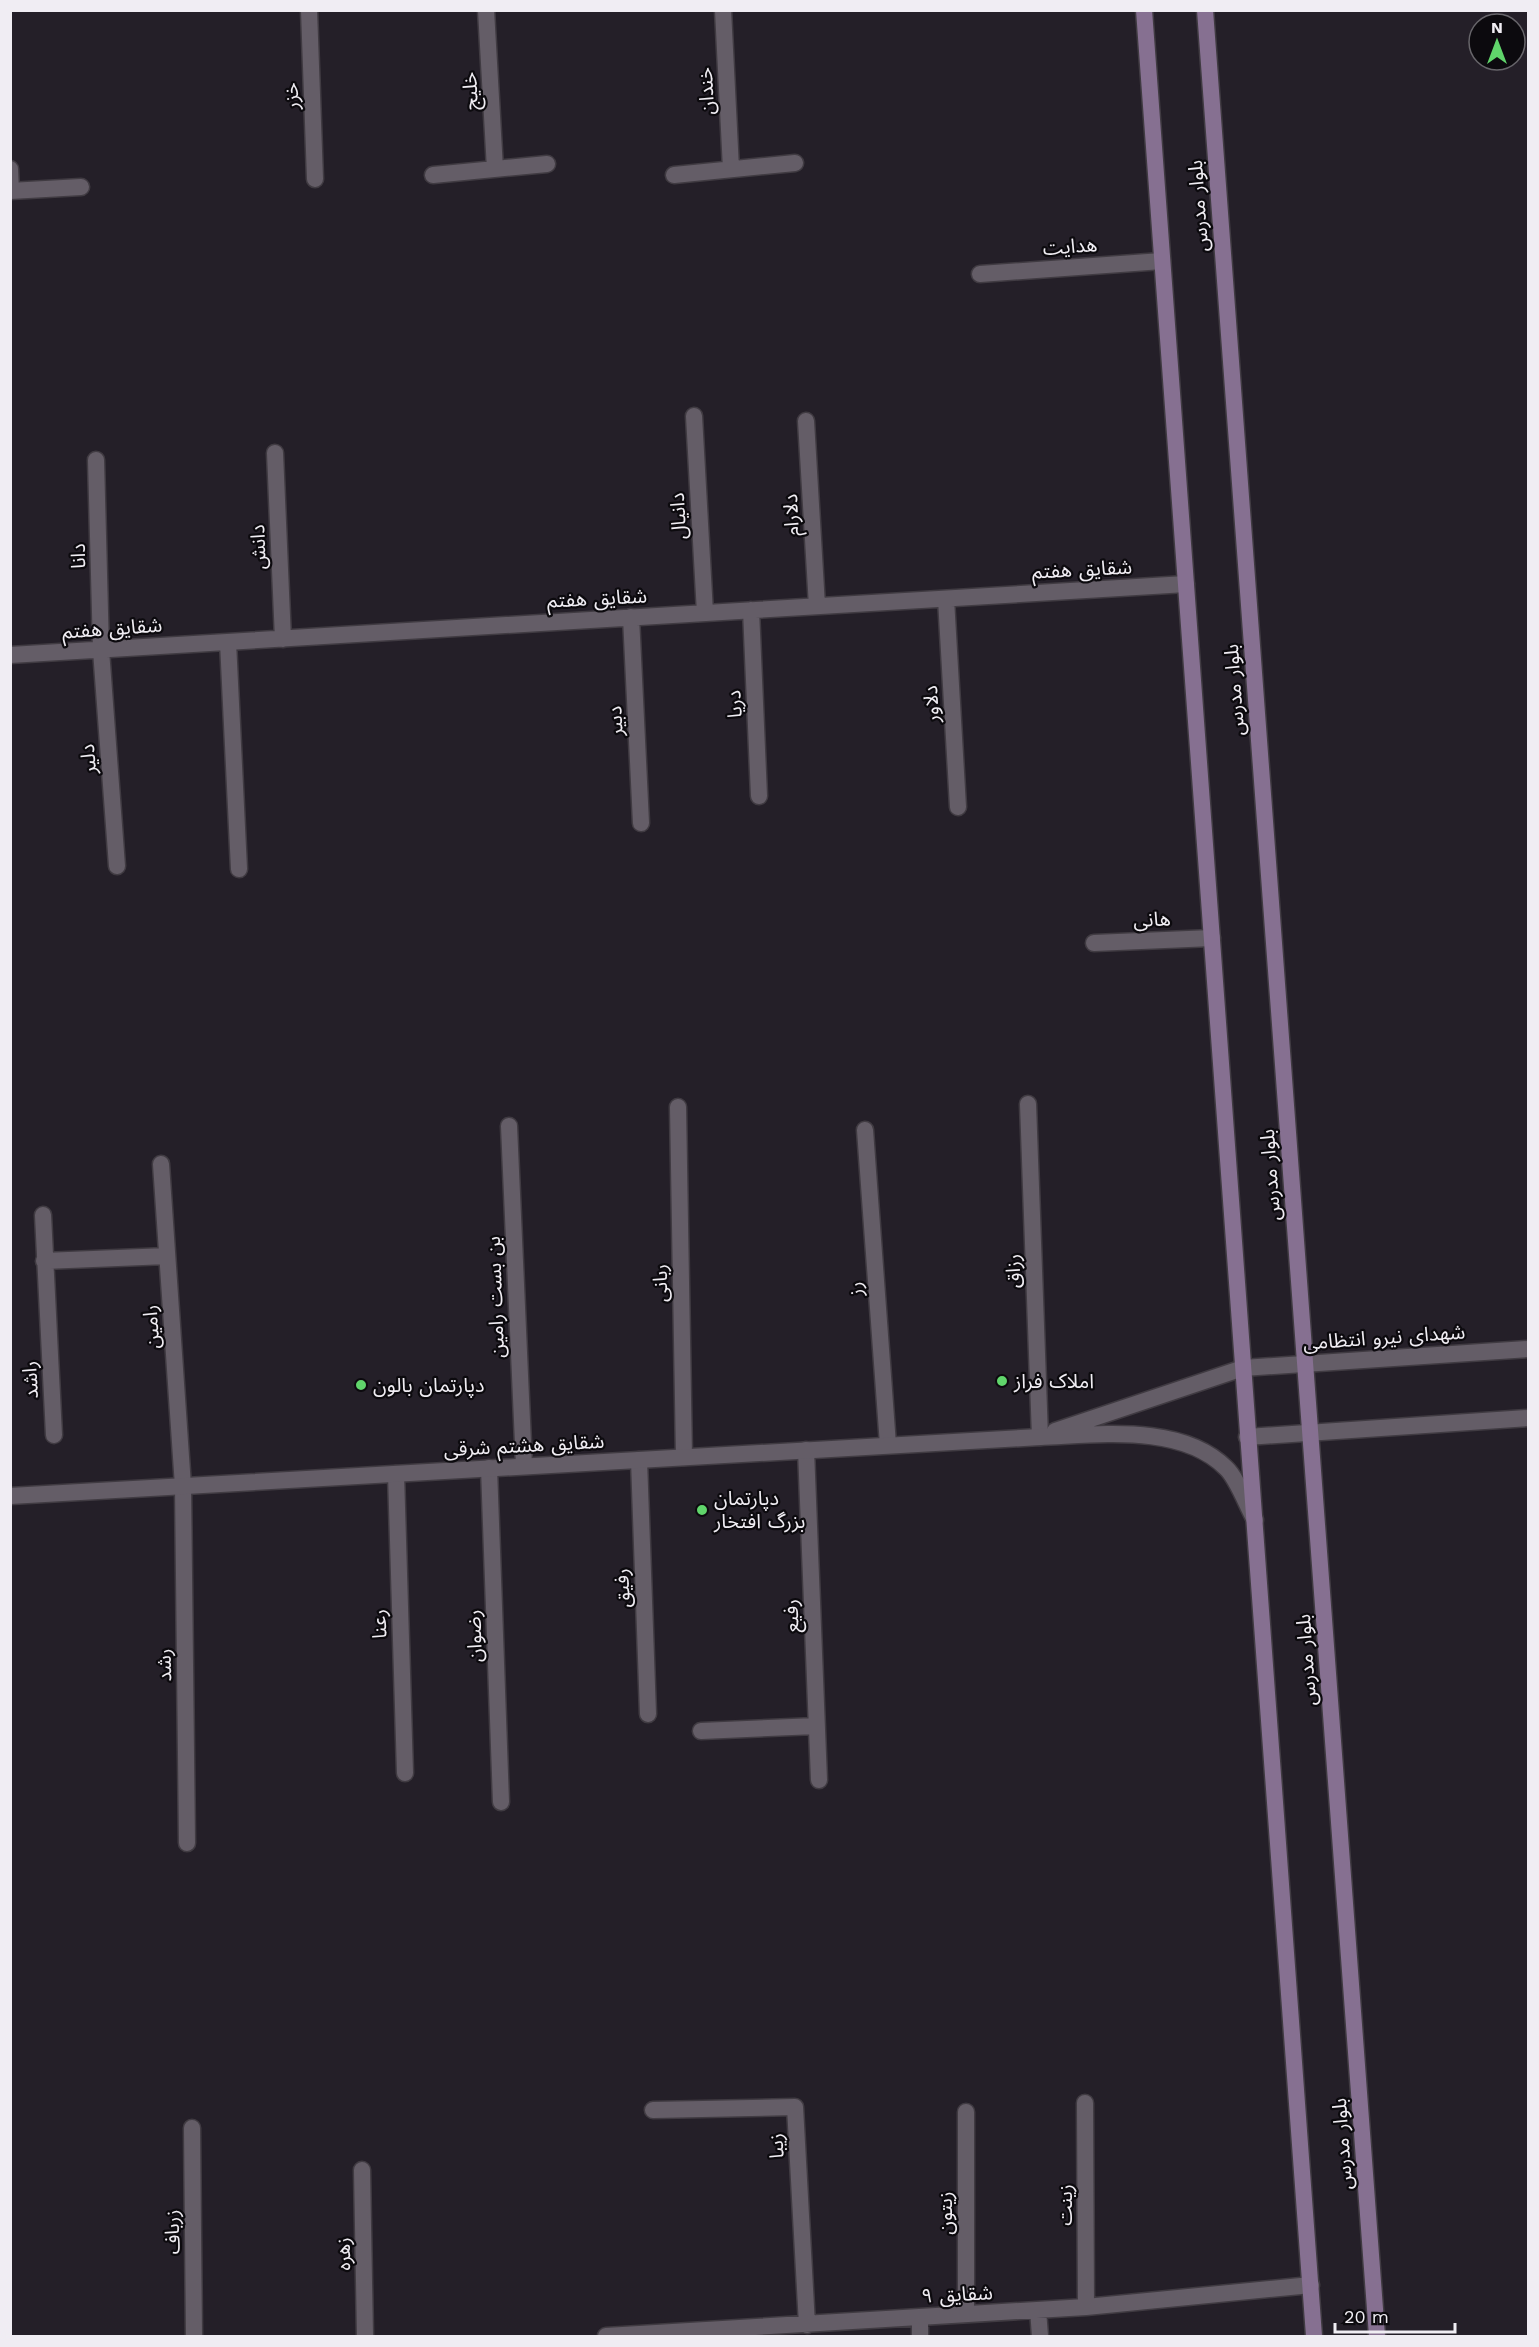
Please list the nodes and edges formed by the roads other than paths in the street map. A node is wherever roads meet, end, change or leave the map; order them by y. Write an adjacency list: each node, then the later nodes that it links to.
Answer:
1 (309, 10): 13 (street, خزر)
2 (486, 10): 9 (street, خلیج)
3 (723, 10): 10 (street, خندان)
4 (1144, 10): 16 (main road, بلوار مدرس)
5 (1205, 10): 48 (main road, بلوار مدرس)
6 (547, 164): 9 (street)
7 (795, 164): 10 (street)
8 (10, 169): 15 (street)
9 (495, 170): 11 (street)
10 (731, 170): 12 (street)
11 (433, 176)
12 (674, 176)
13 (315, 179)
14 (81, 187): 15 (street)
15 (11, 191)
16 (1162, 261): 17 (street, هدایت); 22 (main road, بلوار مدرس)
17 (980, 274)
18 (694, 416): 26 (street, دانیال)
19 (806, 421): 24 (street, دلارام)
20 (275, 453): 28 (street, دانش)
21 (96, 460): 30 (street, دانا)
22 (1186, 584): 23 (street, شقایق هفتم); 37 (main road, بلوار مدرس)
23 (946, 599): 24 (street, شقایق هفتم); 33 (street, دلاور)
24 (817, 606): 25 (street, شقایق هفتم)
25 (751, 610): 26 (street, شقایق هفتم); 32 (street, دریا)
26 (705, 613): 27 (street, شقایق هفتم)
27 (631, 617): 28 (street, شقایق هفتم); 34 (street, دبیر)
28 (283, 639): 29 (street, شقایق هفتم)
29 (228, 642): 30 (street, شقایق هفتم); 36 (street)
30 (101, 650): 31 (street, شقایق هفتم); 35 (street, دلیر)
31 (10, 656)
32 (759, 796)
33 (958, 807)
34 (641, 823)
35 (117, 866)
36 (239, 869)
37 (1212, 938): 38 (street, هانی); 49 (main road, بلوار مدرس)
38 (1094, 943)
39 (1028, 1104): 53 (street, رزاق)
40 (678, 1107): 57 (street, ربانی)
41 (509, 1126): 59 (street, بن بست رامین)
42 (865, 1130): 55 (street, رز)
43 (161, 1164): 45 (street, رامین)
44 (43, 1215): 46 (street, راشد)
45 (167, 1256): 46 (street); 62 (street, رامین)
46 (44, 1261): 52 (street, راشد)
47 (1528, 1349): 48 (street, شهدای نیرو انتظامی)
48 (1305, 1364): 49 (street, شهدای نیرو انتظامی); 51 (main road, بلوار مدرس)
49 (1243, 1368): 53 (street, شقایق هشتم شرقی); 54 (main road, بلوار مدرس)
50 (1528, 1418): 51 (street)
51 (1310, 1432): 54 (street); 90 (main road, بلوار مدرس)
52 (54, 1435)
53 (1040, 1437): 55 (street, شقایق هشتم شرقی); 64 (street, شقایق هشتم شرقی)
54 (1247, 1437): 64 (main road, بلوار مدرس)
55 (888, 1445): 56 (street, شقایق هشتم شرقی)
56 (806, 1450): 57 (street, شقایق هشتم شرقی); 66 (street, رفیع)
57 (684, 1457): 58 (street, شقایق هشتم شرقی)
58 (639, 1460): 59 (street, شقایق هشتم شرقی); 65 (street, رفیق)
59 (524, 1467): 60 (street, شقایق هشتم شرقی)
60 (489, 1468): 61 (street, شقایق هشتم شرقی); 70 (street, رضوان)
61 (396, 1474): 62 (street, شقایق هشتم شرقی); 68 (street, رعنا)
62 (183, 1486): 63 (street, شقایق هشتم شرقی); 71 (street, رشد)
63 (10, 1496)
64 (1255, 1520): 77 (main road, بلوار مدرس)
65 (648, 1714)
66 (816, 1726): 67 (street); 69 (street, رفیع)
67 (701, 1731)
68 (405, 1773)
69 (819, 1780)
70 (501, 1802)
71 (187, 1843)
72 (1085, 2103): 78 (street, زینت)
73 (653, 2110): 82 (street, زیبا)
74 (966, 2112): 80 (street, زیتون)
75 (192, 2128): 84 (street, زرباف)
76 (362, 2170): 85 (street, زهره)
77 (1311, 2285): 78 (street, شقایق ۹); 89 (main road, بلوار مدرس)
78 (1086, 2307): 79 (street, شقایق ۹)
79 (1038, 2310): 80 (street, شقایق ۹); 88 (street)
80 (966, 2314): 81 (street, شقایق ۹)
81 (920, 2317): 82 (street, شقایق ۹); 87 (street)
82 (807, 2325): 83 (street, شقایق ۹)
83 (728, 2333): 86 (street, شقایق ۹)
84 (194, 2337)
85 (365, 2337)
86 (606, 2337)
87 (920, 2337)
88 (1040, 2337)
89 (1314, 2337)
90 (1377, 2337)

